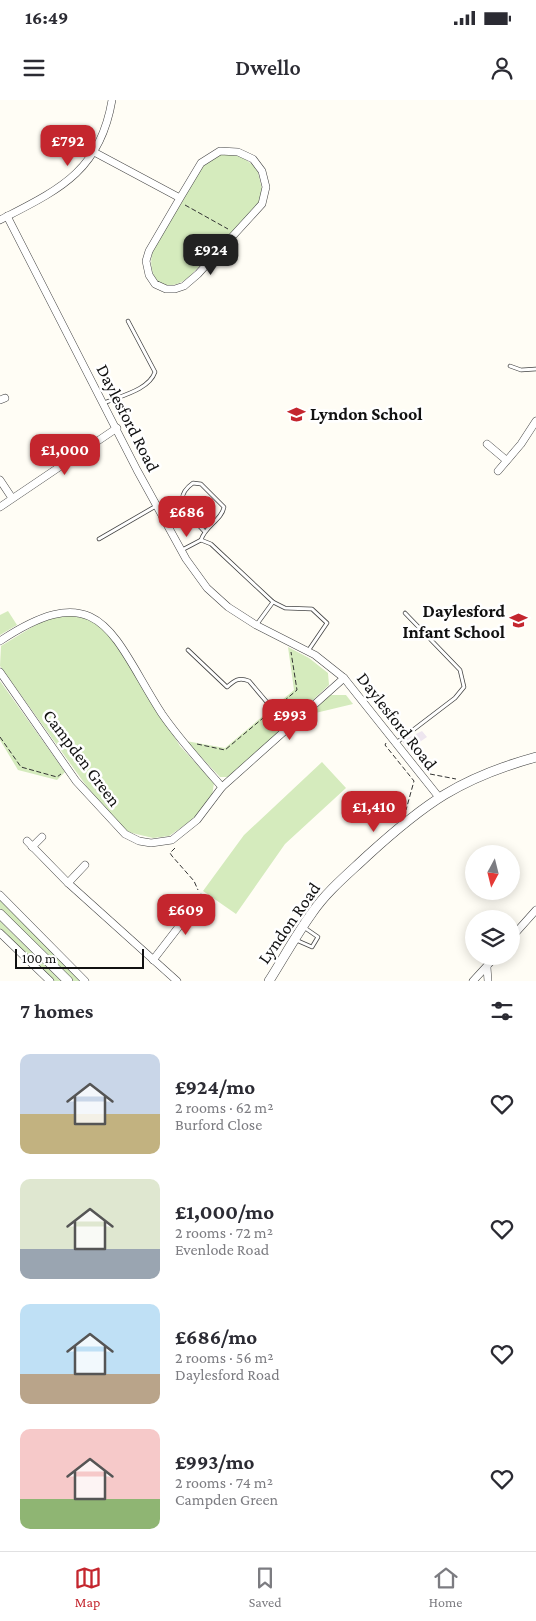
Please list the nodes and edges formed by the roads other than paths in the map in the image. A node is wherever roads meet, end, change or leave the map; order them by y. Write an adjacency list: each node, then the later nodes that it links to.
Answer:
1 (112, 100): 2 (street)
2 (94, 152): 3 (street); 4 (street)
3 (179, 200): 3 (street)
4 (7, 216): 5 (street); 9 (street, Daylesford Road)
5 (0, 220)
6 (128, 321): 9 (lane)
7 (510, 366): 8 (lane)
8 (536, 369)
9 (104, 403): 11 (street, Daylesford Road)
10 (536, 421): 13 (street)
11 (117, 428): 16 (street); 17 (street, Daylesford Road)
12 (487, 444): 13 (street)
13 (506, 460): 14 (street)
14 (498, 471)
15 (0, 480): 16 (street)
16 (12, 498): 18 (street)
17 (157, 506): 20 (lane); 22 (street, Daylesford Road)
18 (0, 507)
19 (204, 531): 19 (lane); 21 (lane)
20 (99, 539)
21 (201, 540): 22 (lane); 23 (lane)
22 (181, 550): 25 (street, Daylesford Road)
23 (273, 602): 25 (lane); 28 (lane)
24 (405, 613): 32 (lane)
25 (256, 625): 28 (street, Daylesford Road)
26 (0, 641): 34 (street)
27 (188, 650): 31 (lane)
28 (308, 651): 30 (street, Daylesford Road)
29 (0, 672): 34 (street, Campden Green)
30 (344, 678): 31 (street, Campden Green); 32 (street, Daylesford Road)
31 (289, 727): 34 (street, Campden Green)
32 (396, 743): 35 (street, Daylesford Road)
33 (536, 757): 35 (street, Lyndon Road)
34 (222, 787)
35 (438, 796): 45 (street, Lyndon Road)
36 (42, 837): 38 (street)
37 (27, 841): 38 (street)
38 (32, 847): 40 (street)
39 (85, 865): 40 (street)
40 (68, 883): 49 (street)
41 (0, 895): 53 (street)
42 (201, 898): 49 (street)
43 (536, 910): 46 (street)
44 (0, 914): 52 (street)
45 (303, 927): 48 (street, Lyndon Road); 48 (lane)
46 (520, 928)
47 (0, 933): 51 (street)
48 (295, 940): 55 (street, Lyndon Road)
49 (153, 960): 54 (street)
50 (487, 967): 56 (street); 57 (street)
51 (50, 981)
52 (68, 981)
53 (85, 981)
54 (177, 981)
55 (269, 981)
56 (473, 981)
57 (488, 981)

